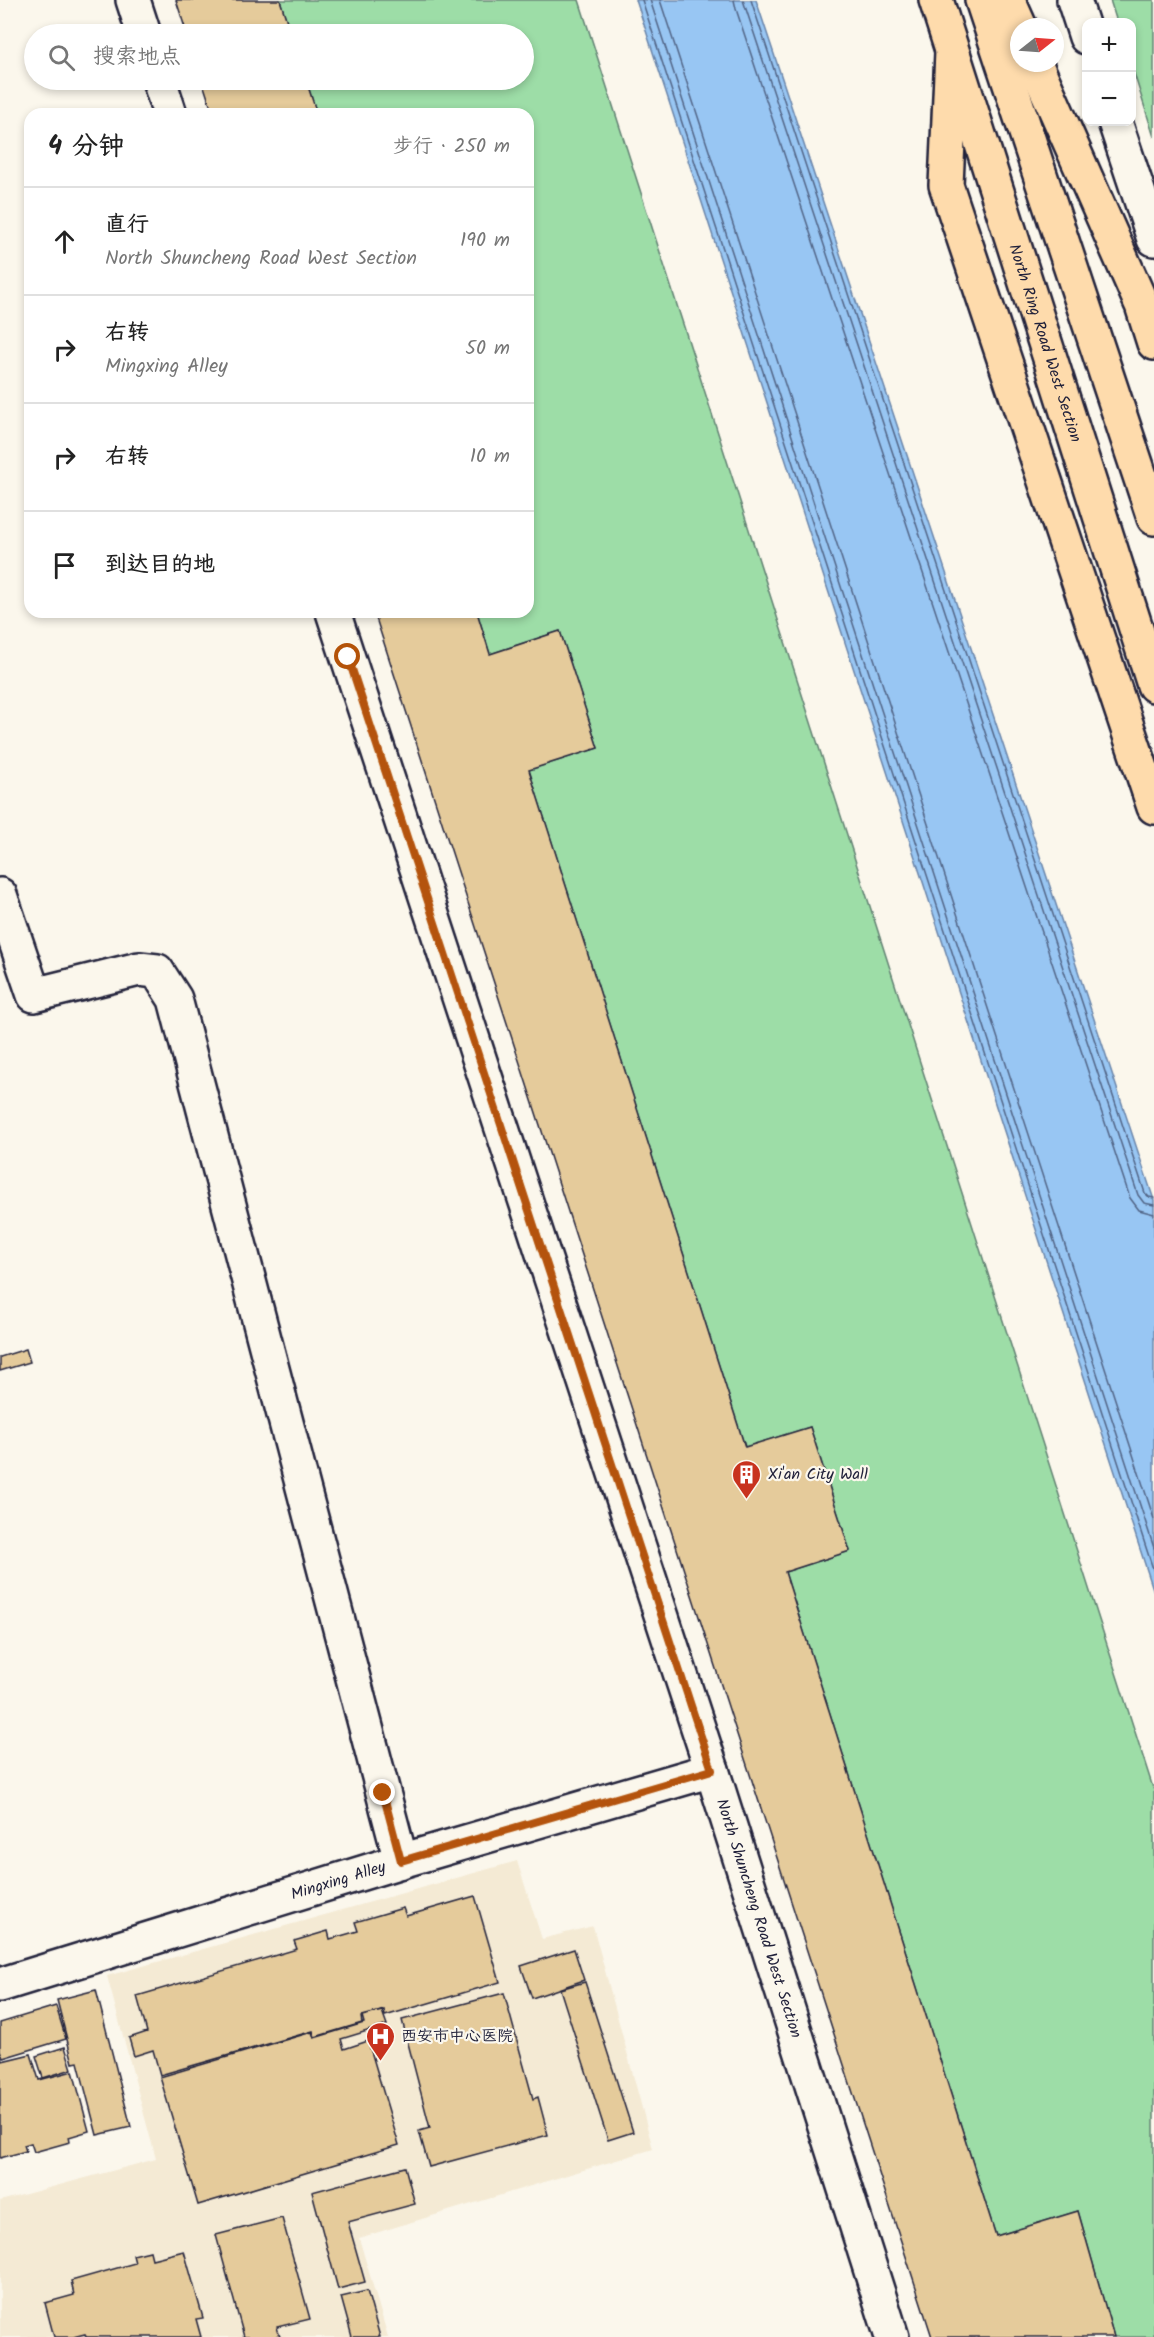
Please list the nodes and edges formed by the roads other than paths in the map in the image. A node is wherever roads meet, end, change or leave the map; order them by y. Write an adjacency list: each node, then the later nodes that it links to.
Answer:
1 (133, 0): 7 (street)
2 (936, 0): 9 (main road, North Ring Road West Section)
3 (982, 0): 16 (main road)
4 (1008, 0): 6 (main road)
5 (1074, 0): 8 (street)
6 (1016, 18)
7 (141, 24)
8 (1082, 25)
9 (952, 52): 18 (main road, North Ring Road West Section); 19 (main road)
10 (1039, 72): 15 (main road)
11 (162, 90): 12 (street)
12 (168, 108)
13 (1116, 126): 14 (street)
14 (1154, 239)
15 (1154, 343)
16 (1154, 518)
17 (335, 618): 21 (street, North Shuncheng Road West Section)
18 (1154, 685)
19 (1154, 807)
20 (0, 895): 22 (street)
21 (712, 1770): 22 (street, Mingxing Alley); 24 (street, North Shuncheng Road West Section)
22 (401, 1861): 23 (street, Mingxing Alley)
23 (0, 1985)
24 (892, 2337)

